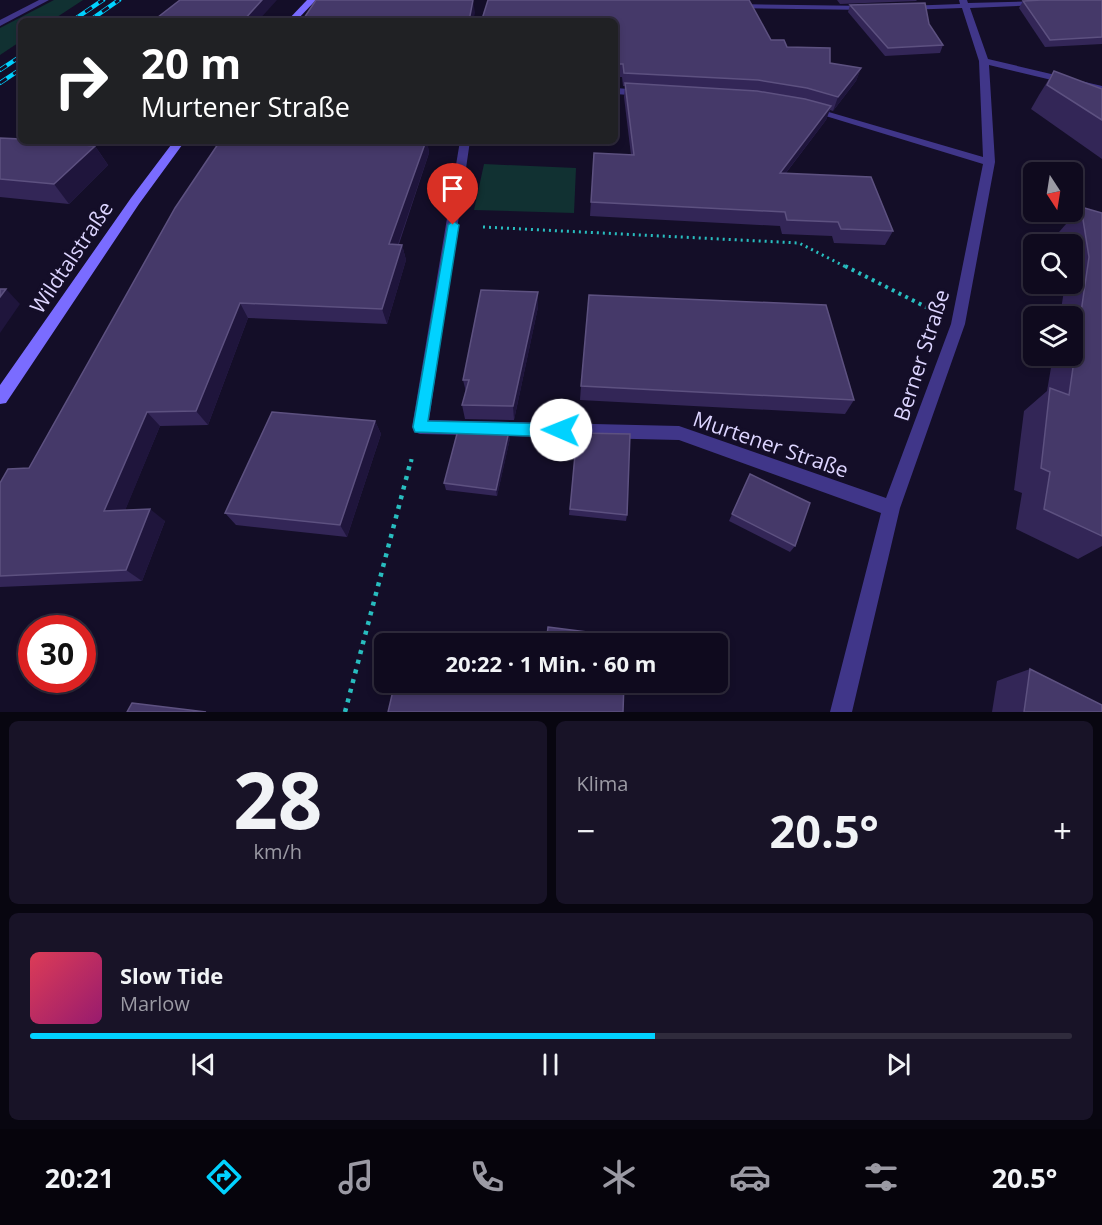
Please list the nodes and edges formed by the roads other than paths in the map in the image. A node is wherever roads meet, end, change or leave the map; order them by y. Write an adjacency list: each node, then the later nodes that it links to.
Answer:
1 (45, 0): 9 (street)
2 (312, 0): 8 (street)
3 (964, 3): 4 (street); 7 (street); 10 (street, Berner Straße)
4 (1045, 3)
5 (723, 5): 6 (street)
6 (877, 8)
7 (899, 8)
8 (294, 18)
9 (0, 23)
10 (984, 61): 11 (street); 17 (street, Berner Straße)
11 (1102, 89)
12 (618, 92): 13 (street)
13 (658, 93)
14 (802, 107): 17 (street)
15 (178, 144): 18 (street, Wildtalstraße)
16 (465, 144): 19 (street, Murtener Straße)
17 (989, 162): 19 (street, Berner Straße)
18 (0, 398)
19 (891, 508): 20 (street, Berner Straße)
20 (841, 712)

